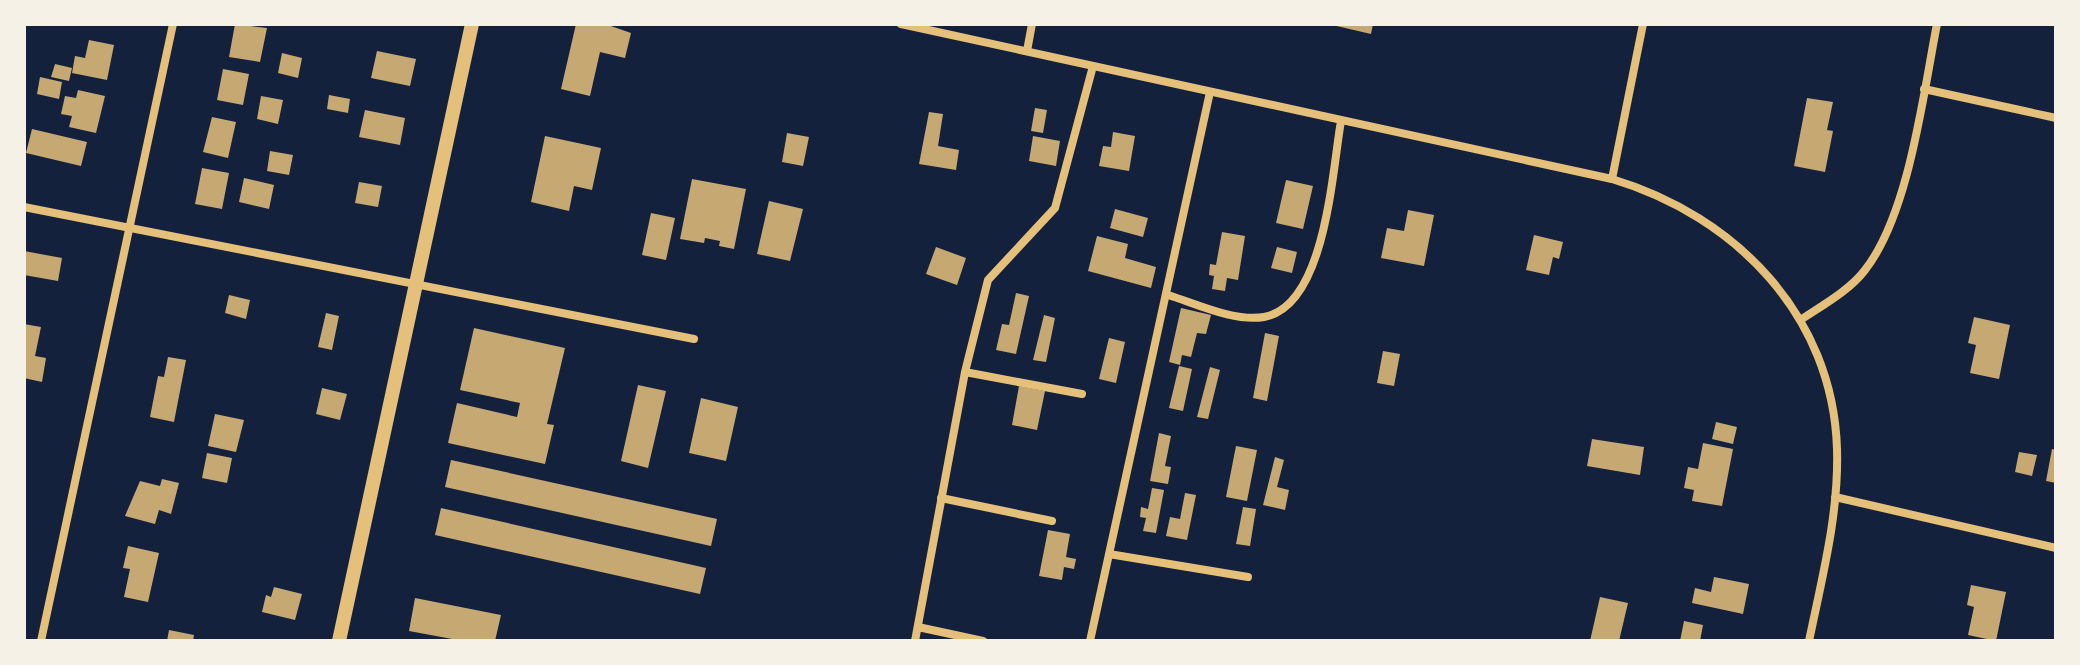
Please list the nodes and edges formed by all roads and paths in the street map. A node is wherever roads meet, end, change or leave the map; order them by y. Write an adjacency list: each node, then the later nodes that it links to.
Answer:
1 (173, 24): 15 (street)
2 (472, 24): 16 (street)
3 (901, 24): 7 (street)
4 (1032, 24): 7 (street)
5 (1643, 24): 13 (street)
6 (1937, 24): 9 (street)
7 (1027, 51): 8 (street)
8 (1093, 66): 10 (street); 20 (street)
9 (1924, 89): 11 (street); 18 (street)
10 (1210, 92): 12 (street); 17 (street)
11 (2056, 118)
12 (1341, 121): 13 (street); 17 (street)
13 (1612, 179): 18 (street)
14 (24, 207): 15 (street)
15 (129, 229): 16 (street); 29 (street)
16 (415, 284): 19 (street); 30 (street)
17 (1168, 295): 26 (street)
18 (1802, 319): 22 (street)
19 (694, 339)
20 (965, 372): 21 (street); 23 (street)
21 (1082, 394)
22 (1835, 497): 25 (street); 34 (street)
23 (941, 498): 24 (street); 28 (street)
24 (1052, 521)
25 (2056, 548)
26 (1109, 554): 27 (street); 33 (street)
27 (1248, 577)
28 (918, 627): 31 (street); 32 (street)
29 (41, 641)
30 (339, 641)
31 (915, 641)
32 (983, 641)
33 (1090, 641)
34 (1809, 641)

